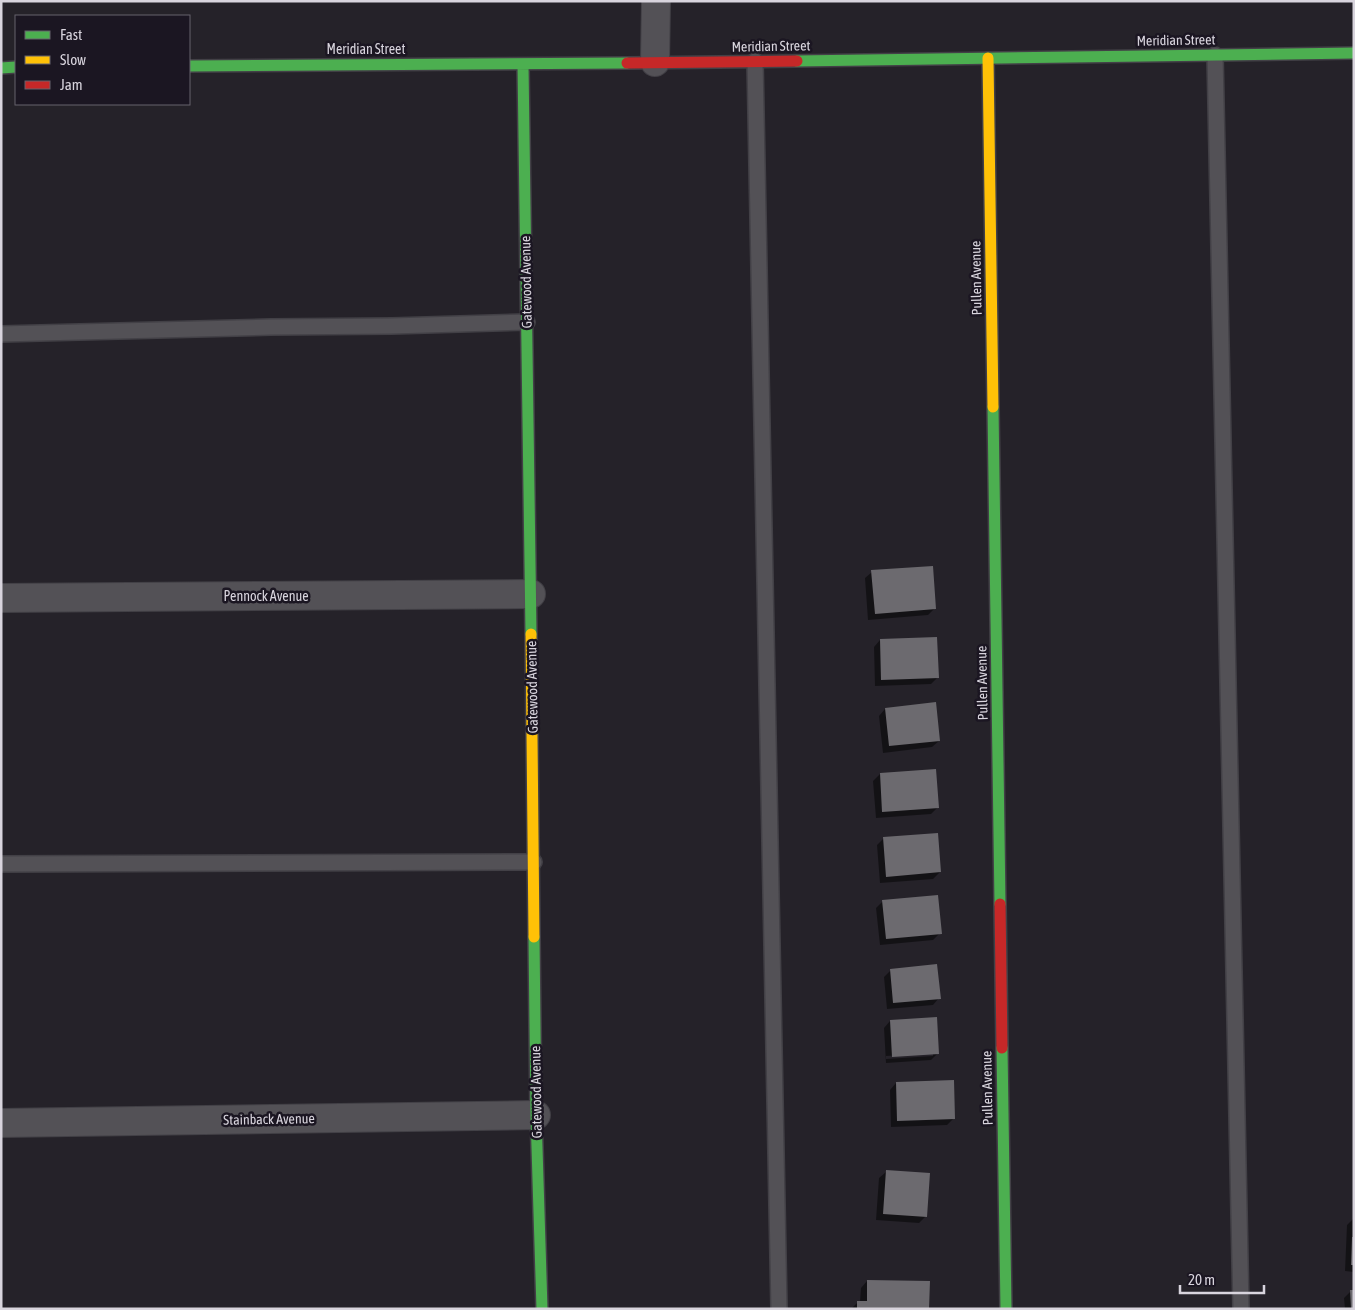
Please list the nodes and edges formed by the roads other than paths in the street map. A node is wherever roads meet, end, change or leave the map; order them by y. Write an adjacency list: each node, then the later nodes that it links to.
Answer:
1 (656, 1): 6 (street)
2 (1354, 53): 3 (street, Meridian Street)
3 (1215, 55): 4 (street, Meridian Street); 22 (lane)
4 (988, 58): 5 (street, Meridian Street); 21 (street, Pullen Avenue)
5 (755, 61): 6 (street, Meridian Street); 20 (lane)
6 (655, 62): 7 (street, Meridian Street)
7 (523, 65): 8 (street, Meridian Street); 11 (street, Gatewood Avenue)
8 (190, 66)
9 (15, 67): 10 (street)
10 (1, 68)
11 (527, 322): 12 (lane); 13 (street, Gatewood Avenue)
12 (1, 334)
13 (531, 594): 14 (street, Pennock Avenue); 15 (street, Gatewood Avenue)
14 (1, 598)
15 (534, 862): 16 (lane); 17 (street, Gatewood Avenue)
16 (1, 864)
17 (536, 1116): 18 (street, Stainback Avenue); 19 (street, Gatewood Avenue)
18 (1, 1123)
19 (542, 1309)
20 (779, 1309)
21 (1006, 1309)
22 (1241, 1309)

